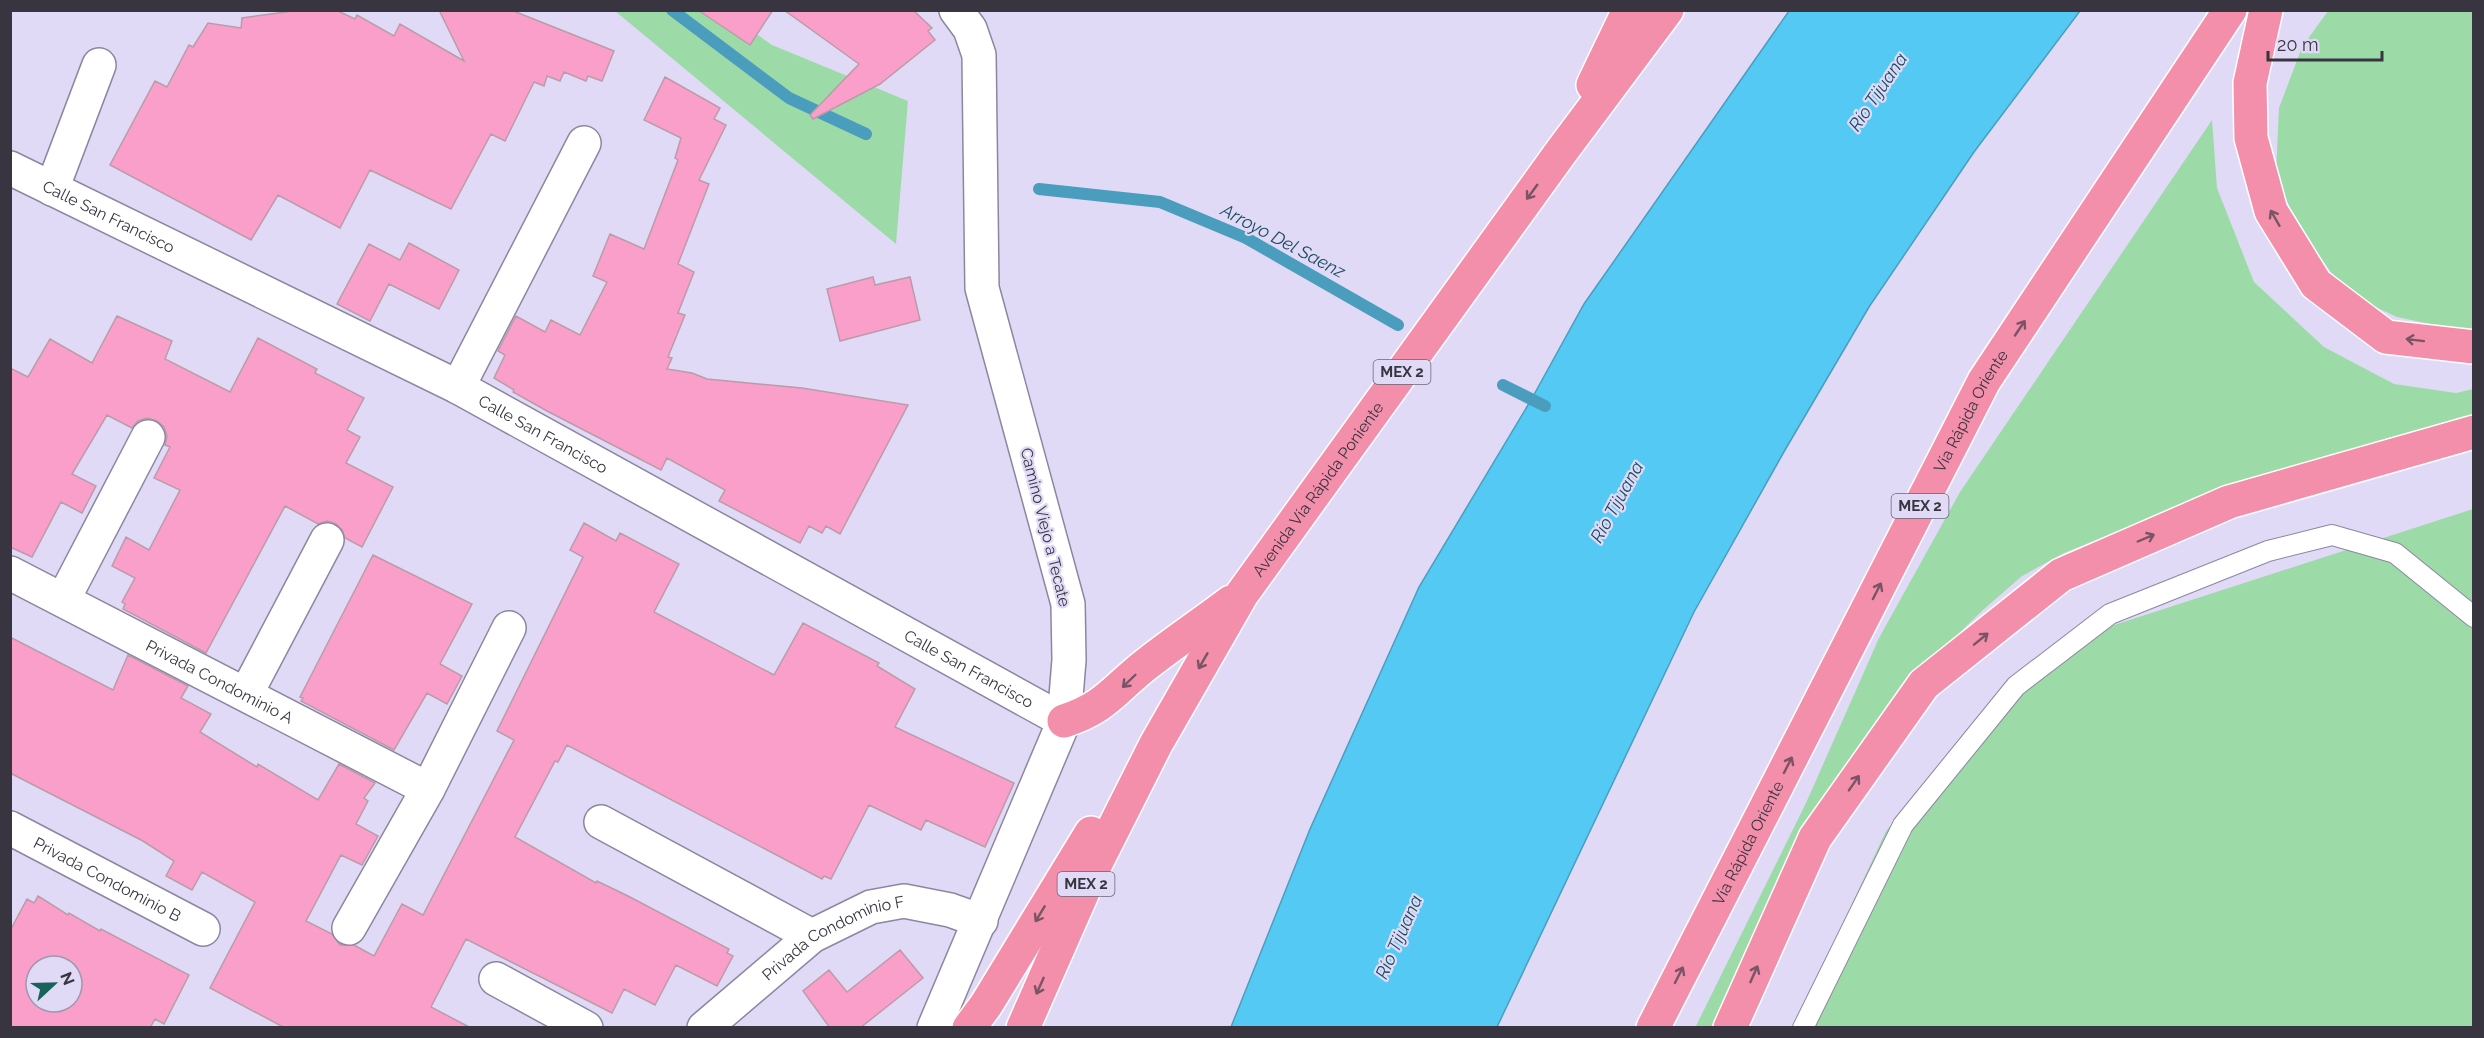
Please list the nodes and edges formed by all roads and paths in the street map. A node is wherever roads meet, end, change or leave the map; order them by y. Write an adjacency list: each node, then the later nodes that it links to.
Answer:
1 (956, 10): 22 (street, Camino Viejo a Tecate)
2 (1629, 10): 8 (highway)
3 (1666, 10): 8 (highway, Avenida Vía Rápida Poniente / MEX 2)
4 (2230, 10): 37 (highway, Vía Rápida Oriente / MEX 2, one-way to 4)
5 (2266, 10): 11 (highway, one-way to 5)
6 (99, 65): 10 (street)
7 (584, 142): 12 (street)
8 (1561, 152): 17 (highway, Avenida Vía Rápida Poniente / MEX 2, one-way to 17)
9 (10, 168): 10 (street, Calle San Francisco)
10 (52, 189): 12 (street, Calle San Francisco)
11 (2474, 347)
12 (458, 387): 22 (street, Calle San Francisco)
13 (2474, 432): 38 (highway, one-way to 13)
14 (147, 436): 18 (street)
15 (327, 540): 21 (street)
16 (10, 573): 18 (street, Privada Condominio A)
17 (1242, 594): 22 (highway, one-way to 22); 23 (highway, Avenida Vía Rápida Poniente / MEX 2, one-way to 23)
18 (63, 600): 21 (street, Privada Condominio A)
19 (2474, 617): 39 (lane)
20 (508, 628): 24 (street)
21 (246, 694): 24 (street, Privada Condominio A)
22 (1064, 721): 27 (street, Camino Viejo a Tecate)
23 (1156, 744): 35 (highway, one-way to 35); 36 (highway, MEX 2, one-way to 36)
24 (428, 789): 28 (street)
25 (601, 822): 30 (street)
26 (10, 828): 29 (street, Privada Condominio B)
27 (981, 921): 30 (street, Privada Condominio F); 34 (street, Camino Viejo a Tecate)
28 (350, 928)
29 (203, 929)
30 (812, 936): 33 (street, Privada Condominio F)
31 (496, 979): 32 (street)
32 (586, 1028)
33 (704, 1028)
34 (934, 1028)
35 (969, 1028)
36 (1023, 1028)
37 (1653, 1028)
38 (1730, 1028)
39 (1803, 1028)

